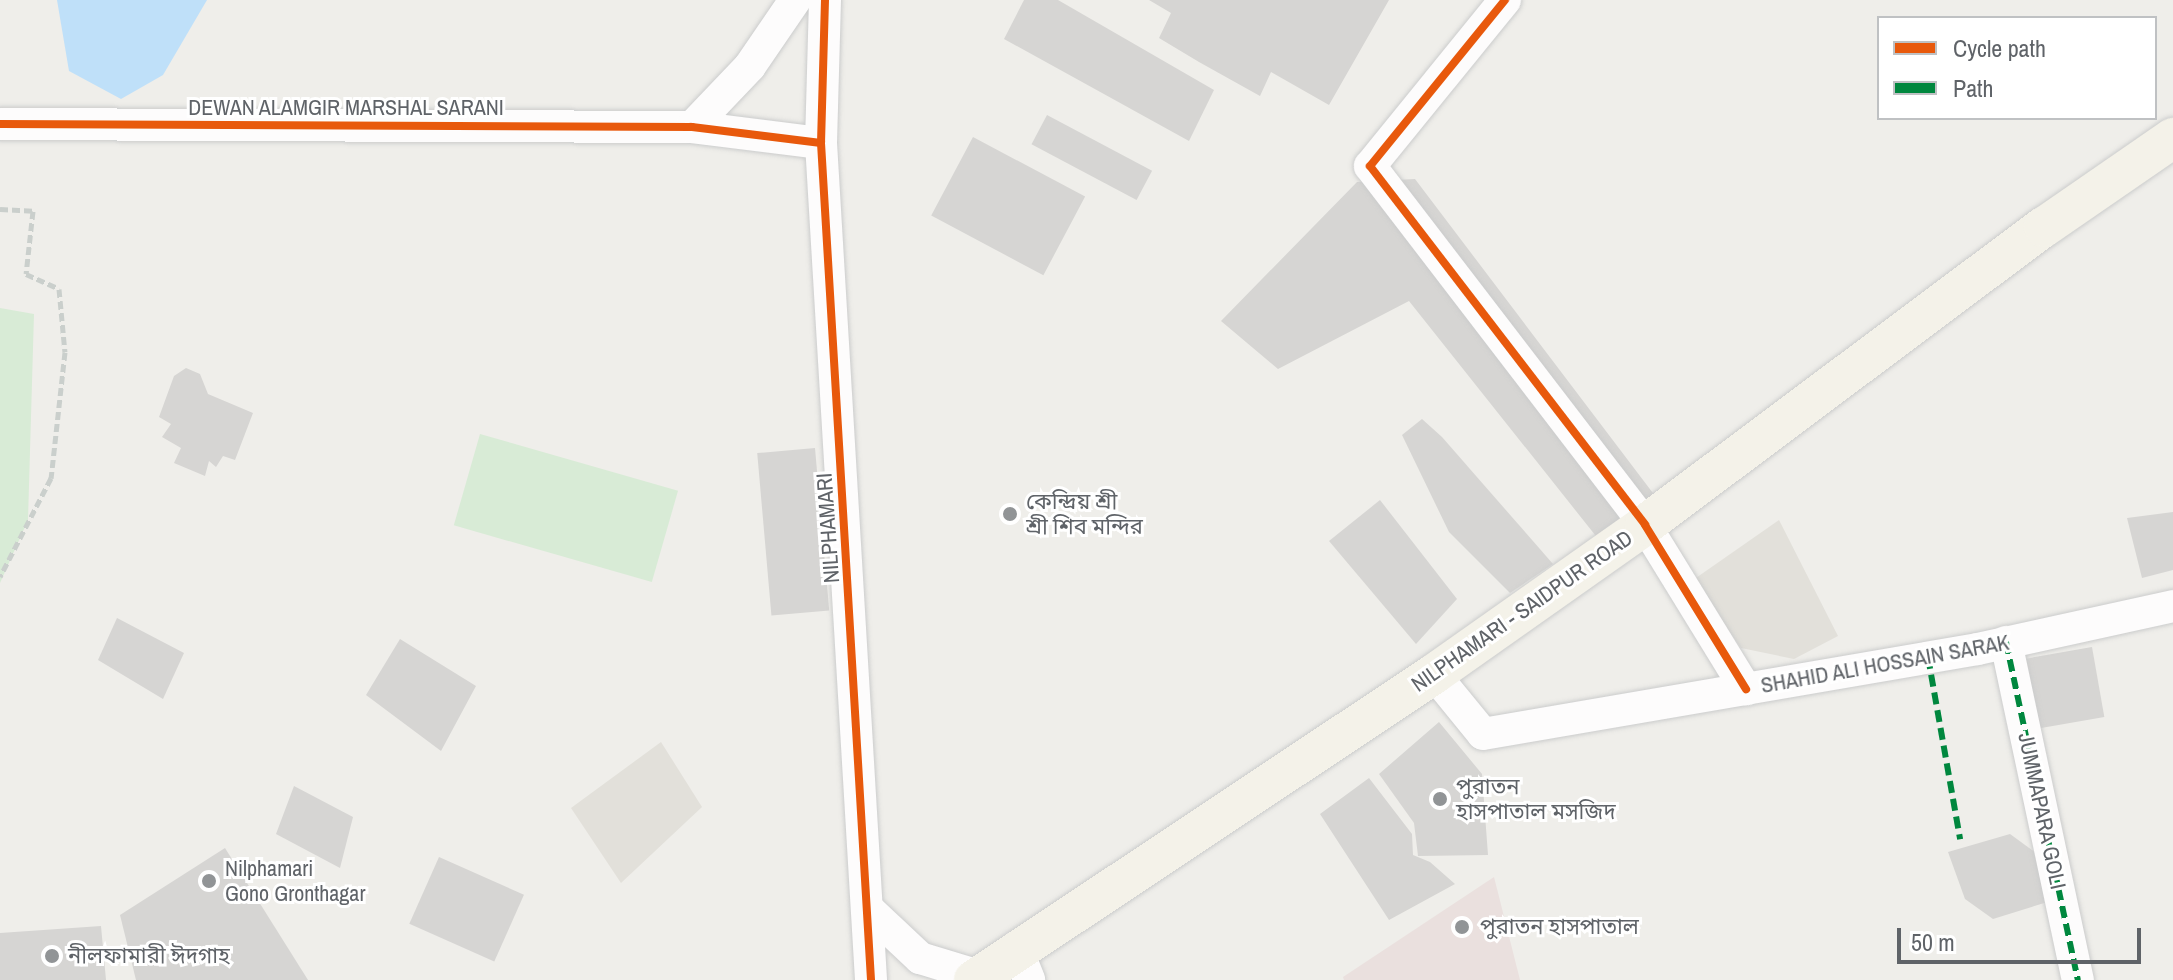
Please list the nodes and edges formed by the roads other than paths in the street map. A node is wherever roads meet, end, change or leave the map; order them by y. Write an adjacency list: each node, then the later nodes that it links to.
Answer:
1 (795, 0): 5 (street)
2 (825, 0): 7 (street)
3 (1505, 0): 8 (street)
4 (0, 124): 5 (street, DEWAN ALAMGIR MARSHAL SARANI)
5 (692, 127): 7 (street, DEWAN ALAMGIR MARSHAL SARANI)
6 (2173, 138): 8 (main road, NILPHAMARI - SAIDPUR ROAD)
7 (821, 143): 13 (street, NILPHAMARI)
8 (1645, 525): 11 (main road, NILPHAMARI - SAIDPUR ROAD); 12 (street)
9 (2173, 606): 10 (street, SHAHID ALI HOSSAIN SARAK)
10 (2006, 642): 12 (street, SHAHID ALI HOSSAIN SARAK); 17 (street, JUMMAPARA GOLI)
11 (1434, 674): 12 (street, SHAHID ALI HOSSAIN SARAK); 14 (main road, NILPHAMARI - SAIDPUR ROAD)
12 (1746, 689)
13 (870, 911): 15 (street); 16 (street, NILPHAMARI)
14 (1022, 964): 15 (main road, NILPHAMARI - SAIDPUR ROAD)
15 (976, 978)
16 (871, 980)
17 (2078, 980)

